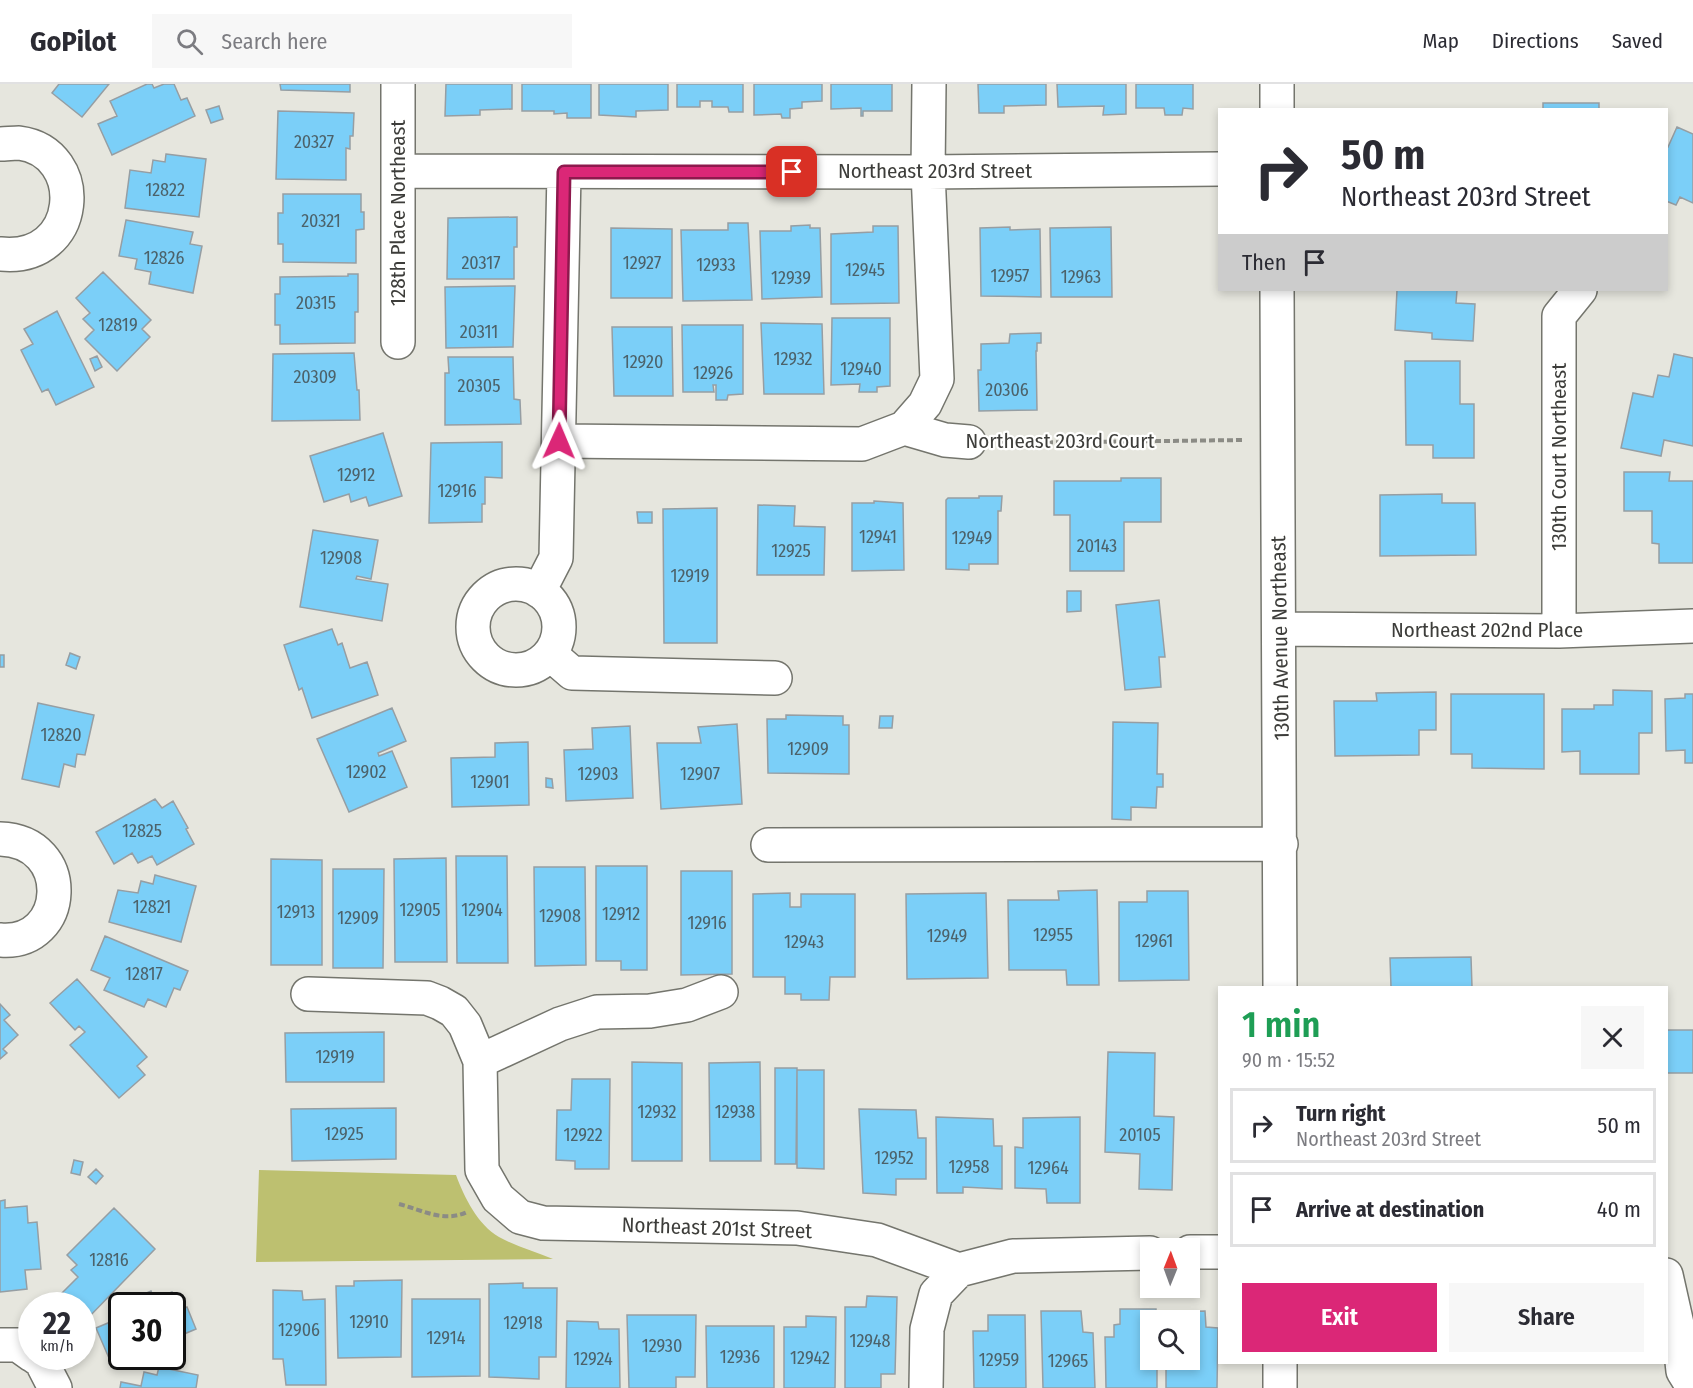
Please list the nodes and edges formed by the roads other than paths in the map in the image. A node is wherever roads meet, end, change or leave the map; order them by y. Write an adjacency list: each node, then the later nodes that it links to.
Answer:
1 (398, 84): 7 (street, 128th Place Northeast)
2 (929, 84): 9 (street)
3 (1277, 84): 4 (street)
4 (1277, 108)
5 (0, 144): 10 (street)
6 (1218, 169): 9 (street, Northeast 203rd Street)
7 (399, 171): 8 (street, Northeast 203rd Street); 13 (street, 128th Place Northeast)
8 (564, 172): 9 (street, Northeast 203rd Street); 15 (street)
9 (928, 172): 14 (street)
10 (0, 254)
11 (1277, 291): 19 (street, 130th Avenue Northeast)
12 (1579, 291): 20 (street, 130th Court Northeast)
13 (398, 342)
14 (904, 428): 15 (street); 16 (street, Northeast 203rd Court)
15 (559, 441): 17 (street)
16 (969, 442)
17 (539, 591): 21 (street); 21 (street)
18 (1693, 627): 20 (street, Northeast 202nd Place)
19 (1280, 629): 20 (street, Northeast 202nd Place); 24 (street, 130th Avenue Northeast)
20 (1559, 632)
21 (550, 654): 22 (street)
22 (775, 678)
23 (0, 839): 26 (street)
24 (1281, 844): 25 (street); 27 (street, 130th Avenue Northeast)
25 (768, 845)
26 (0, 940)
27 (1280, 986)
28 (721, 992): 30 (street)
29 (308, 994): 30 (street)
30 (480, 1061): 34 (street, Northeast 201st Street)
31 (1200, 1252): 32 (street)
32 (1218, 1252)
33 (1140, 1253): 34 (street)
34 (958, 1270): 42 (street)
35 (1668, 1284): 40 (street)
36 (0, 1345): 37 (street)
37 (18, 1345)
38 (1280, 1364): 43 (street)
39 (45, 1370): 41 (street)
40 (1693, 1387)
41 (56, 1388)
42 (926, 1388)
43 (1280, 1388)

